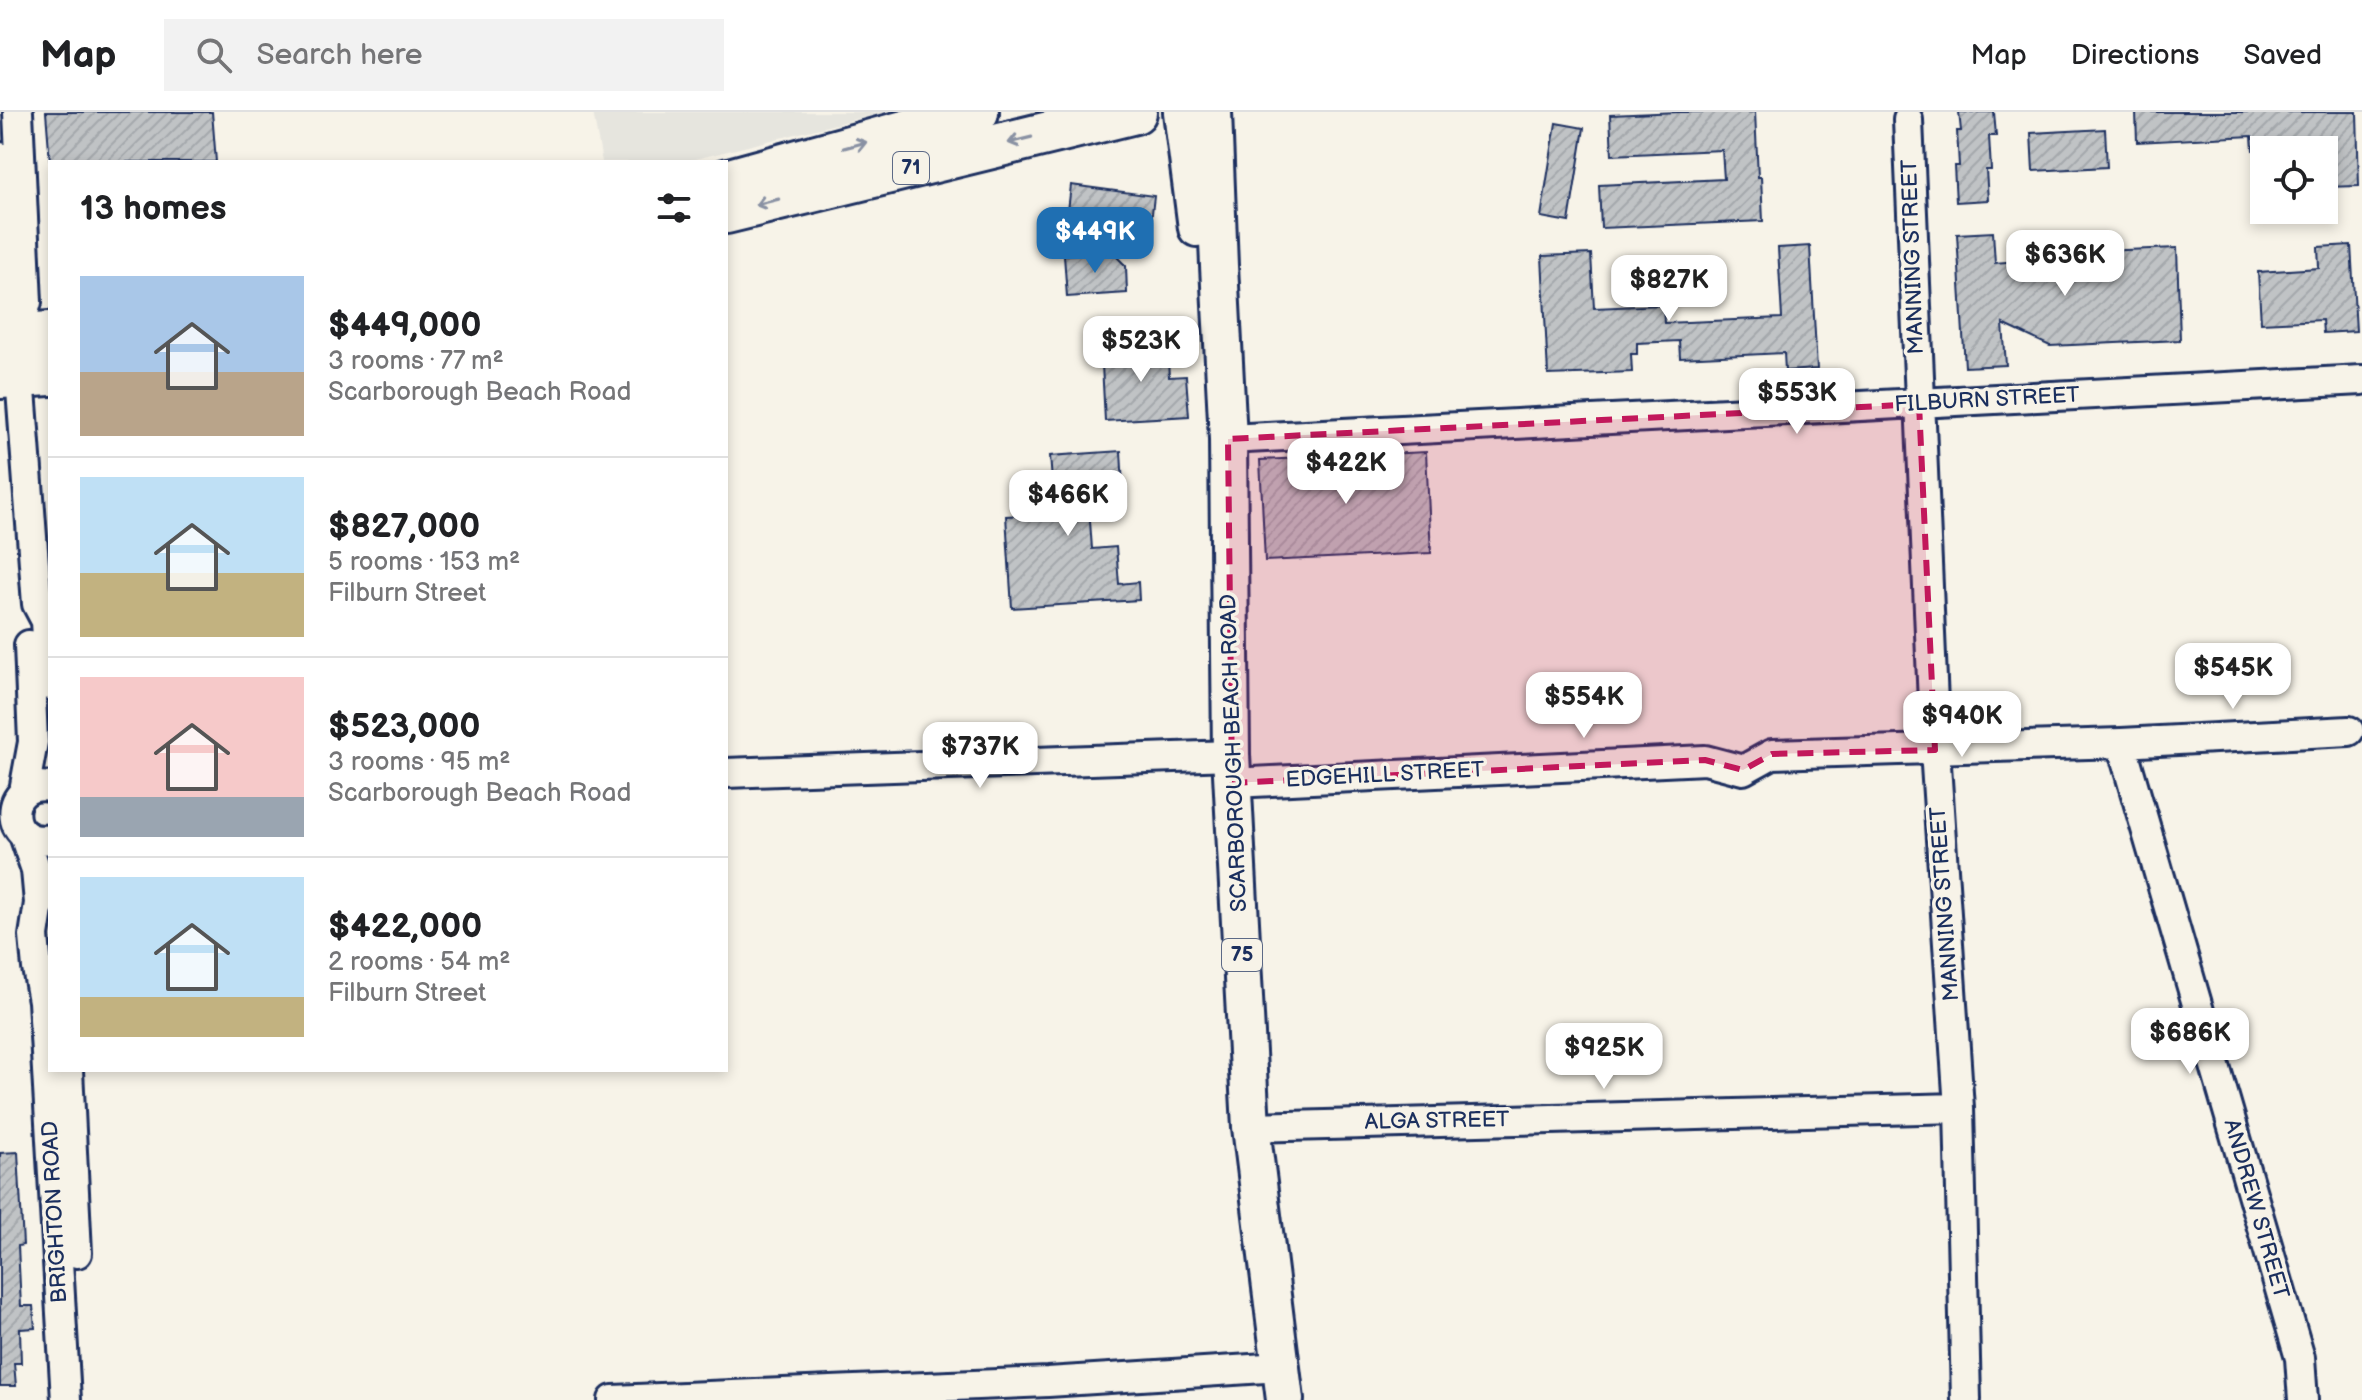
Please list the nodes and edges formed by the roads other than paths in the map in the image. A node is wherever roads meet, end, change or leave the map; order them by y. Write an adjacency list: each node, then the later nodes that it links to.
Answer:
1 (18, 112): 10 (street)
2 (977, 112): 8 (highway, 71, one-way to 2)
3 (1135, 112): 9 (highway, 71, one-way to 9)
4 (1182, 112): 13 (main road, SCARBOROUGH BEACH ROAD / 75)
5 (1213, 112): 13 (main road, SCARBOROUGH BEACH ROAD / 75)
6 (1908, 120): 12 (street, MANNING STREET)
7 (0, 157): 10 (street)
8 (728, 180)
9 (728, 212)
10 (23, 356): 14 (street)
11 (2362, 380): 12 (street, FILBURN STREET)
12 (1919, 404): 13 (street, FILBURN STREET); 19 (street, MANNING STREET)
13 (1228, 439): 20 (main road, SCARBOROUGH BEACH ROAD / 75)
14 (37, 604): 15 (street); 22 (street)
15 (48, 653)
16 (48, 723): 22 (street)
17 (2349, 731): 18 (street, EDGEHILL STREET)
18 (2121, 743): 19 (street, EDGEHILL STREET); 32 (street, ANDREW STREET)
19 (1935, 750): 20 (street, EDGEHILL STREET); 25 (street, MANNING STREET)
20 (1231, 769): 21 (street, EDGEHILL STREET); 26 (main road, SCARBOROUGH BEACH ROAD / 75)
21 (728, 773)
22 (28, 793): 23 (street, BRIGHTON ROAD)
23 (23, 832): 28 (street, BRIGHTON ROAD)
24 (68, 1072): 29 (street, BRIGHTON ROAD)
25 (1959, 1108): 26 (street, ALGA STREET); 31 (street, MANNING STREET)
26 (1251, 1127): 27 (main road, SCARBOROUGH BEACH ROAD / 75)
27 (1284, 1384): 30 (street)
28 (66, 1400)
29 (84, 1400)
30 (613, 1400)
31 (1966, 1400)
32 (2303, 1400)

